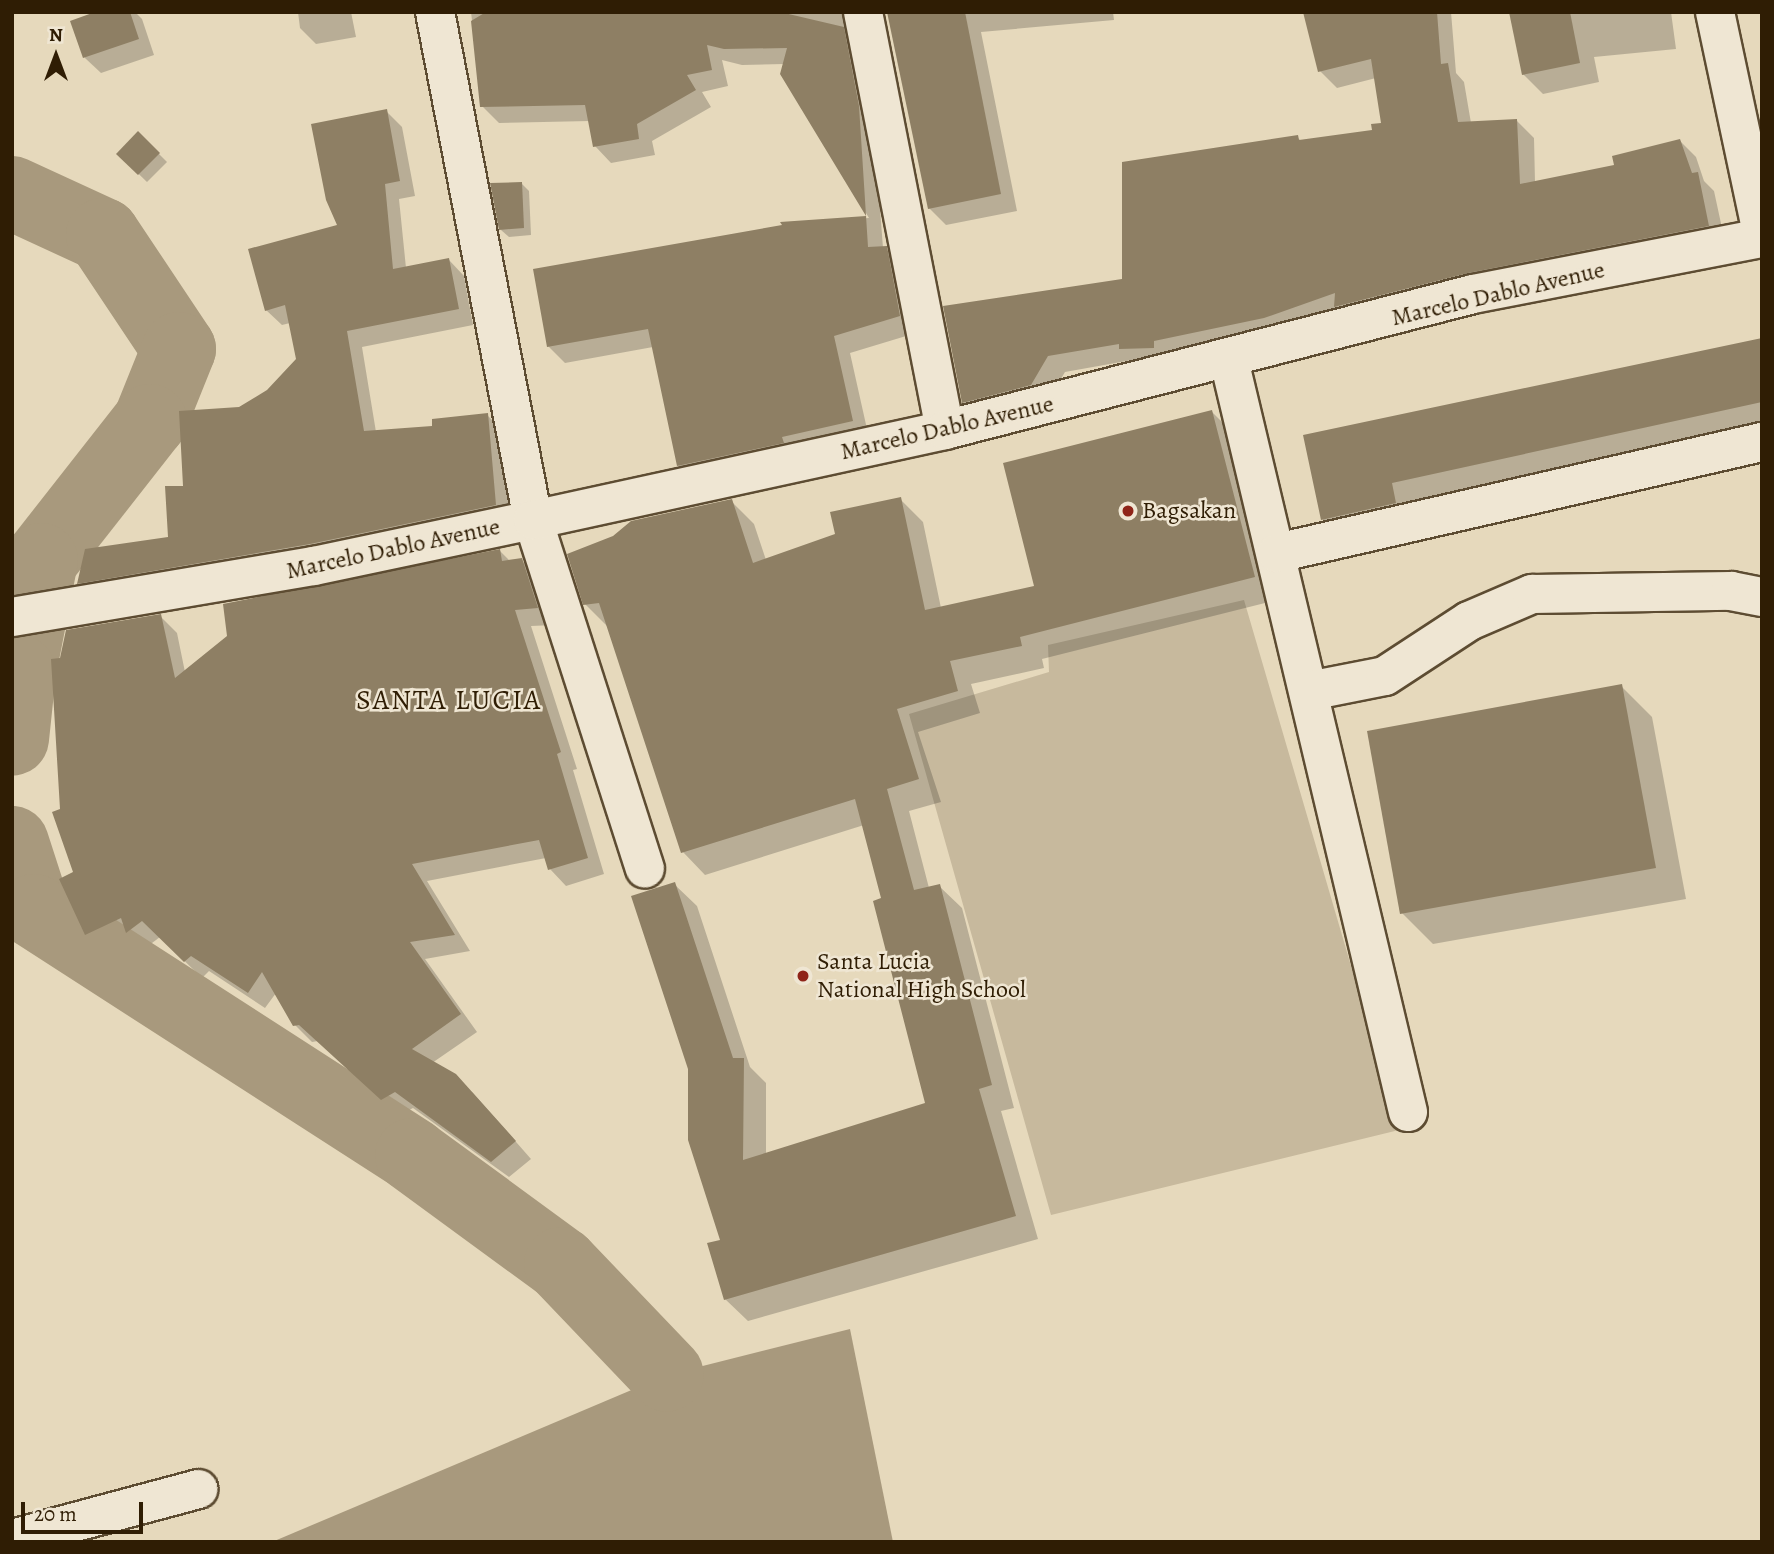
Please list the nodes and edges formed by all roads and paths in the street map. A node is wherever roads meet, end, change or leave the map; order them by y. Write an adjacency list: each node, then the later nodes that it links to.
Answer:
1 (435, 12): 8 (street)
2 (863, 12): 6 (street)
3 (1715, 12): 4 (street)
4 (1762, 236): 5 (street, Marcelo Dablo Avenue)
5 (1229, 360): 6 (street, Marcelo Dablo Avenue); 9 (street)
6 (945, 430): 8 (street, Marcelo Dablo Avenue)
7 (1762, 442): 9 (street)
8 (533, 520): 11 (street, Marcelo Dablo Avenue); 13 (street)
9 (1277, 553): 12 (street)
10 (1762, 597): 12 (street)
11 (12, 617)
12 (1309, 691): 14 (street)
13 (645, 868)
14 (1408, 1112)
15 (198, 1489): 16 (street)
16 (12, 1539)

